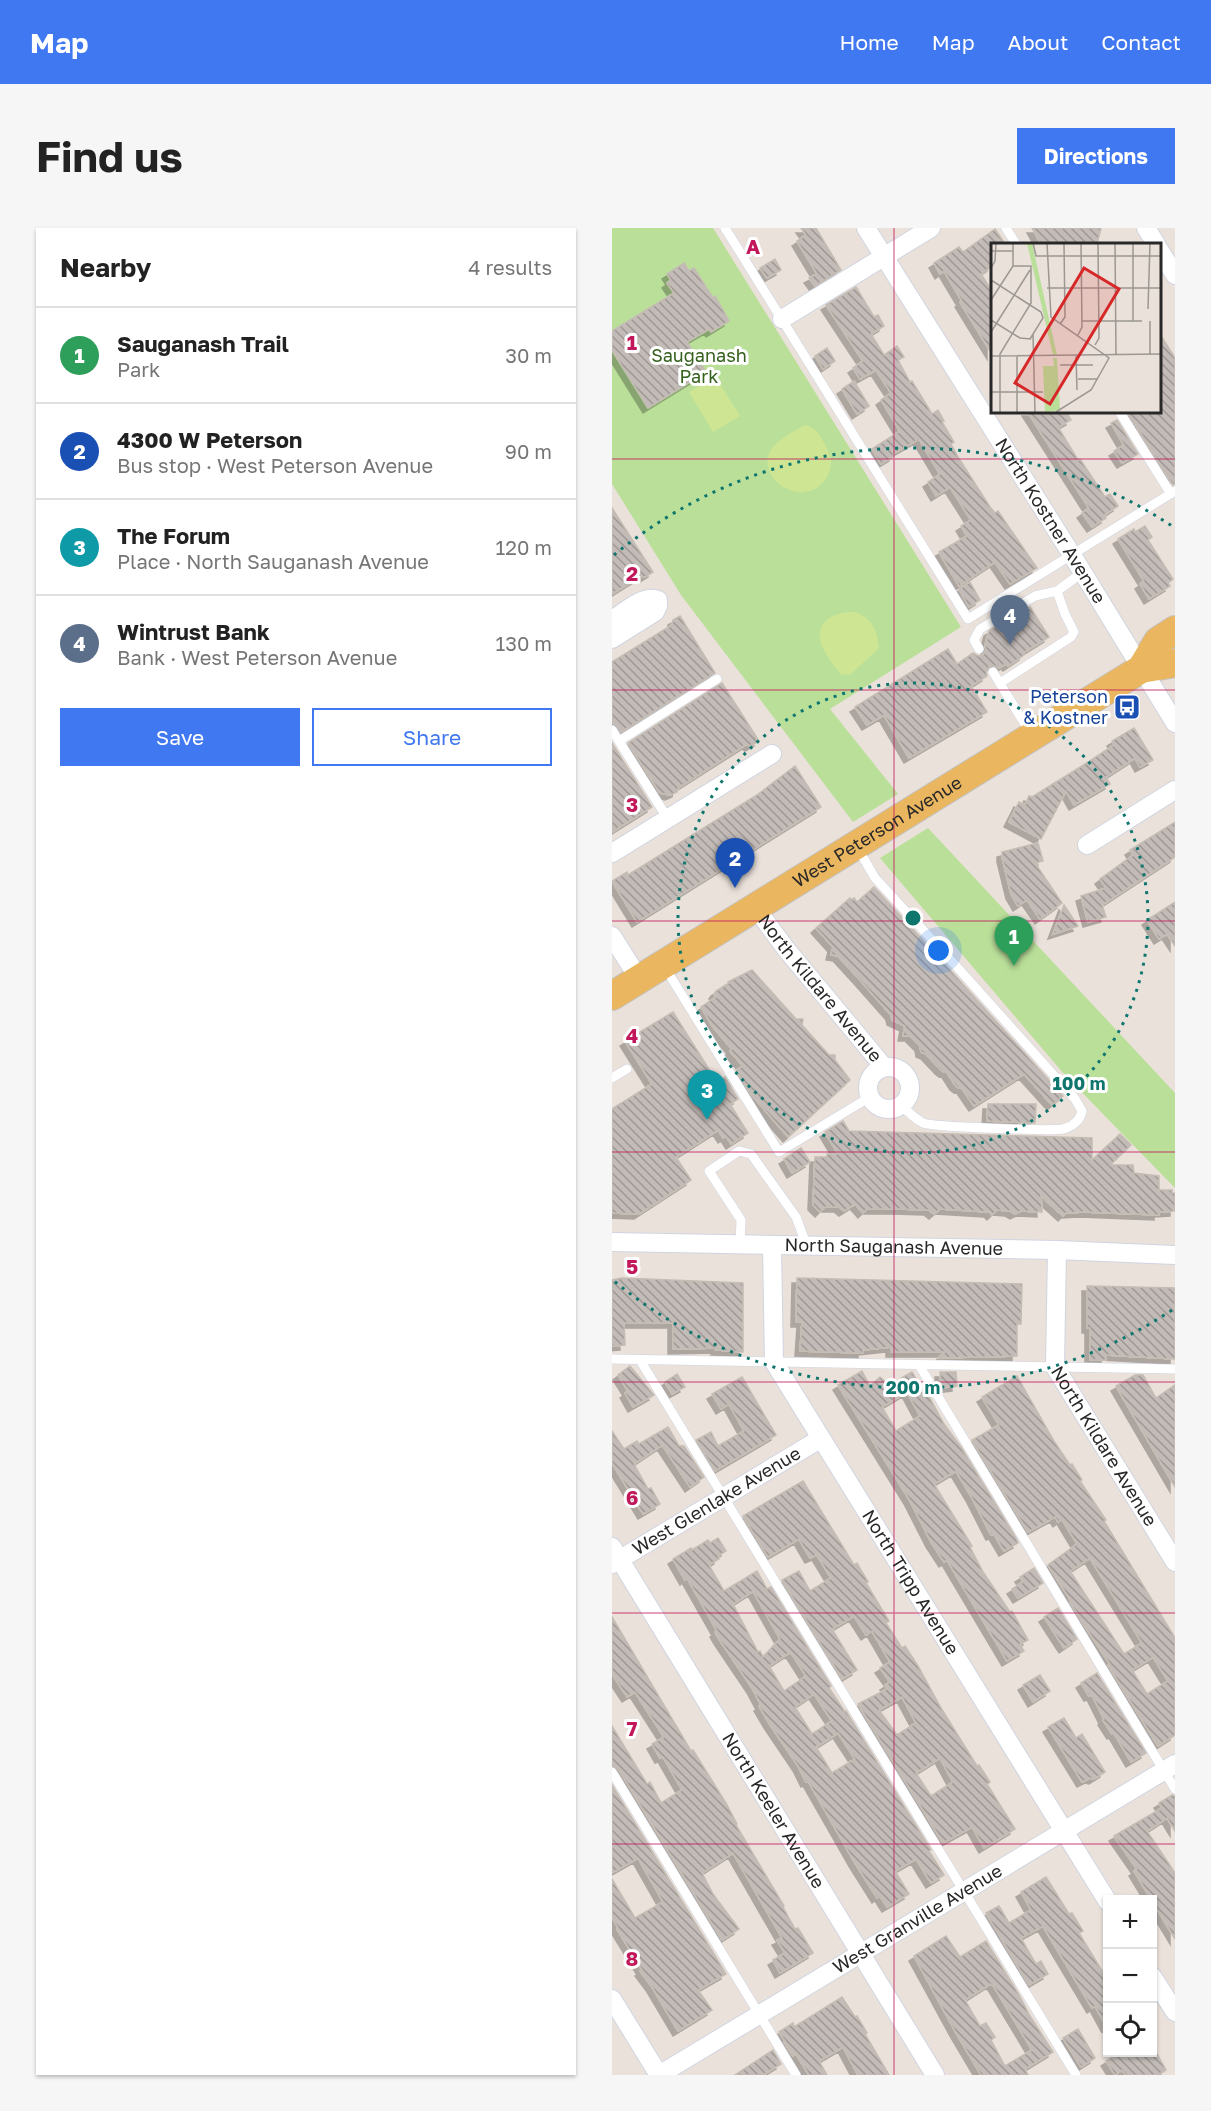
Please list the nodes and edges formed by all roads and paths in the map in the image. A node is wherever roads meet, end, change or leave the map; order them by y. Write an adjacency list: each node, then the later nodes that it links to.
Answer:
1 (725, 228): 11 (lane)
2 (866, 228): 9 (street, North Kostner Avenue)
3 (931, 228): 9 (street)
4 (1006, 228): 6 (lane)
5 (1146, 228): 7 (street)
6 (1015, 243)
7 (1155, 243)
8 (1160, 251): 10 (street)
9 (884, 258): 11 (street); 14 (street, North Kostner Avenue)
10 (1175, 275)
11 (782, 319): 14 (lane)
12 (1120, 412): 13 (lane)
13 (1173, 492): 14 (lane)
14 (1072, 555): 15 (street, North Kostner Avenue)
15 (1083, 572): 16 (lane); 22 (street, North Kostner Avenue)
16 (1057, 591): 20 (lane); 25 (lane)
17 (612, 620): 19 (street)
18 (1175, 630): 22 (main road, West Peterson Avenue)
19 (612, 639)
20 (979, 649)
21 (1175, 663): 22 (main road, West Peterson Avenue)
22 (1141, 669): 26 (street, North Kostner Avenue); 28 (main road, West Peterson Avenue)
23 (993, 672): 25 (lane)
24 (717, 679): 29 (lane)
25 (1000, 683): 28 (lane)
26 (1175, 723)
27 (612, 730): 29 (lane)
28 (1032, 736): 34 (main road, West Peterson Avenue)
29 (619, 741): 32 (lane)
30 (772, 754): 32 (street)
31 (1175, 790): 33 (street)
32 (668, 819): 35 (street)
33 (1087, 844)
34 (856, 845): 36 (main road, West Peterson Avenue); 45 (lane)
35 (612, 853)
36 (755, 907): 38 (main road, West Peterson Avenue); 41 (street, North Kildare Avenue)
37 (612, 936): 39 (street)
38 (663, 964): 39 (main road, West Peterson Avenue); 44 (lane)
39 (639, 979): 40 (main road, West Peterson Avenue)
40 (612, 996)
41 (884, 1067): 44 (street, North Kildare Avenue); 45 (street, North Kildare Avenue)
42 (627, 1069): 43 (lane)
43 (612, 1078)
44 (870, 1097): 45 (street)
45 (901, 1106)
46 (612, 1242): 47 (street, North Sauganash Avenue)
47 (740, 1245): 48 (street, North Sauganash Avenue); 49 (lane)
48 (772, 1245): 49 (street, North Sauganash Avenue); 54 (street, North Tripp Avenue)
49 (807, 1246): 50 (street, North Sauganash Avenue)
50 (1057, 1250): 51 (street, North Sauganash Avenue); 56 (street, North Kildare Avenue)
51 (1175, 1255)
52 (612, 1359): 53 (lane)
53 (640, 1360): 54 (lane); 59 (lane)
54 (774, 1362): 55 (lane); 58 (street, North Tripp Avenue)
55 (919, 1365): 56 (lane); 62 (lane)
56 (1055, 1367): 57 (lane); 61 (street, North Kildare Avenue)
57 (1175, 1369)
58 (820, 1439): 59 (street, West Glenlake Avenue); 65 (street, North Tripp Avenue)
59 (724, 1497): 60 (street, West Glenlake Avenue); 66 (lane)
60 (615, 1557): 68 (street, North Keeler Avenue)
61 (1175, 1562)
62 (1169, 1768): 64 (lane); 65 (street, West Granville Avenue)
63 (612, 1772): 72 (lane)
64 (1175, 1790)
65 (1064, 1831): 66 (street, West Granville Avenue); 67 (street, North Tripp Avenue)
66 (964, 1891): 68 (street, West Granville Avenue); 76 (lane)
67 (1103, 1895)
68 (860, 1953): 72 (street, West Granville Avenue); 75 (street, North Keeler Avenue)
69 (1157, 1984): 71 (street)
70 (612, 1999): 73 (street)
71 (1175, 2012)
72 (759, 2014): 73 (street, West Granville Avenue); 74 (lane)
73 (659, 2075)
74 (796, 2075)
75 (935, 2075)
76 (1076, 2075)

